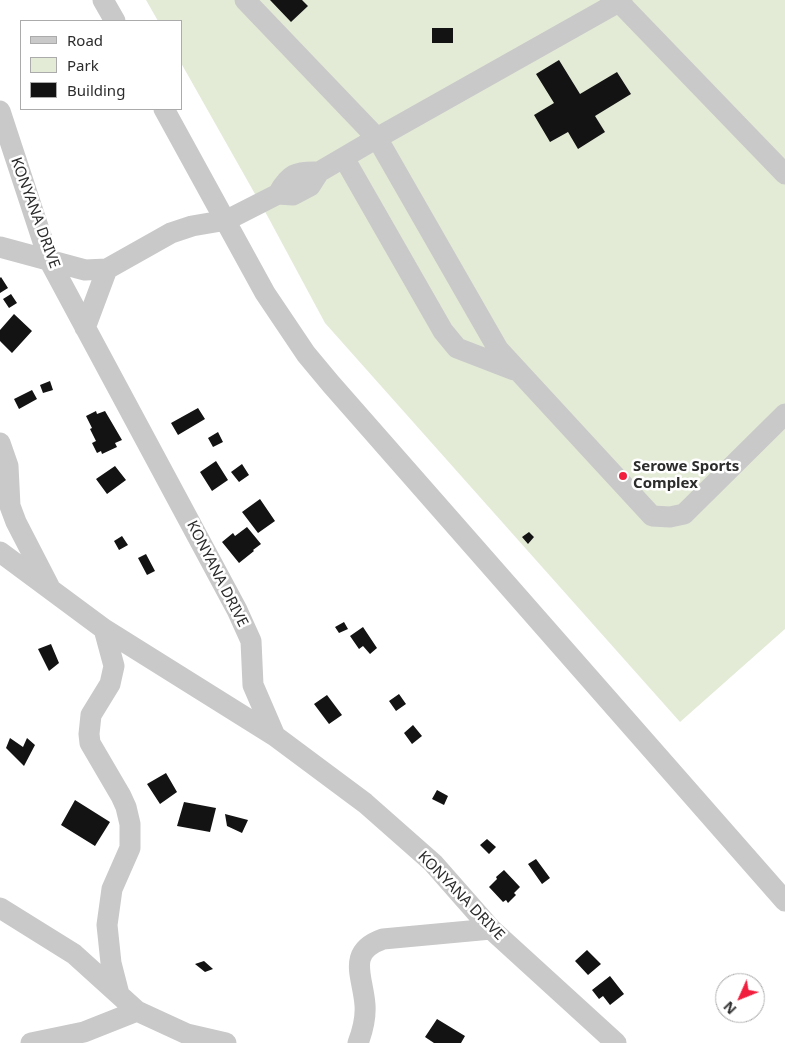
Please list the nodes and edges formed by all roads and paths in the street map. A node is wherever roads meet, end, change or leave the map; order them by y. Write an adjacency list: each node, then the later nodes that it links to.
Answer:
1 (102, 0): 4 (street)
2 (245, 0): 7 (street)
3 (620, 1): 7 (street); 9 (street)
4 (113, 20)
5 (165, 110): 10 (street)
6 (0, 111): 12 (street, KONYANA DRIVE)
7 (377, 138): 8 (street); 15 (street)
8 (344, 158): 10 (street); 15 (street)
9 (785, 174)
10 (227, 220): 13 (street); 22 (street)
11 (0, 247): 12 (street)
12 (49, 260): 13 (street); 14 (street, KONYANA DRIVE)
13 (107, 270): 14 (street)
14 (85, 328): 21 (street, KONYANA DRIVE)
15 (517, 371): 16 (street)
16 (785, 414)
17 (0, 443): 19 (street)
18 (0, 552): 19 (street)
19 (52, 591): 20 (street)
20 (104, 629): 21 (street); 25 (street)
21 (275, 736): 24 (street, KONYANA DRIVE)
22 (785, 901)
23 (0, 908): 25 (street)
24 (491, 929): 29 (street); 30 (street, KONYANA DRIVE)
25 (119, 994): 26 (street)
26 (137, 1011): 27 (street); 28 (street)
27 (31, 1043)
28 (226, 1043)
29 (358, 1043)
30 (616, 1043)

